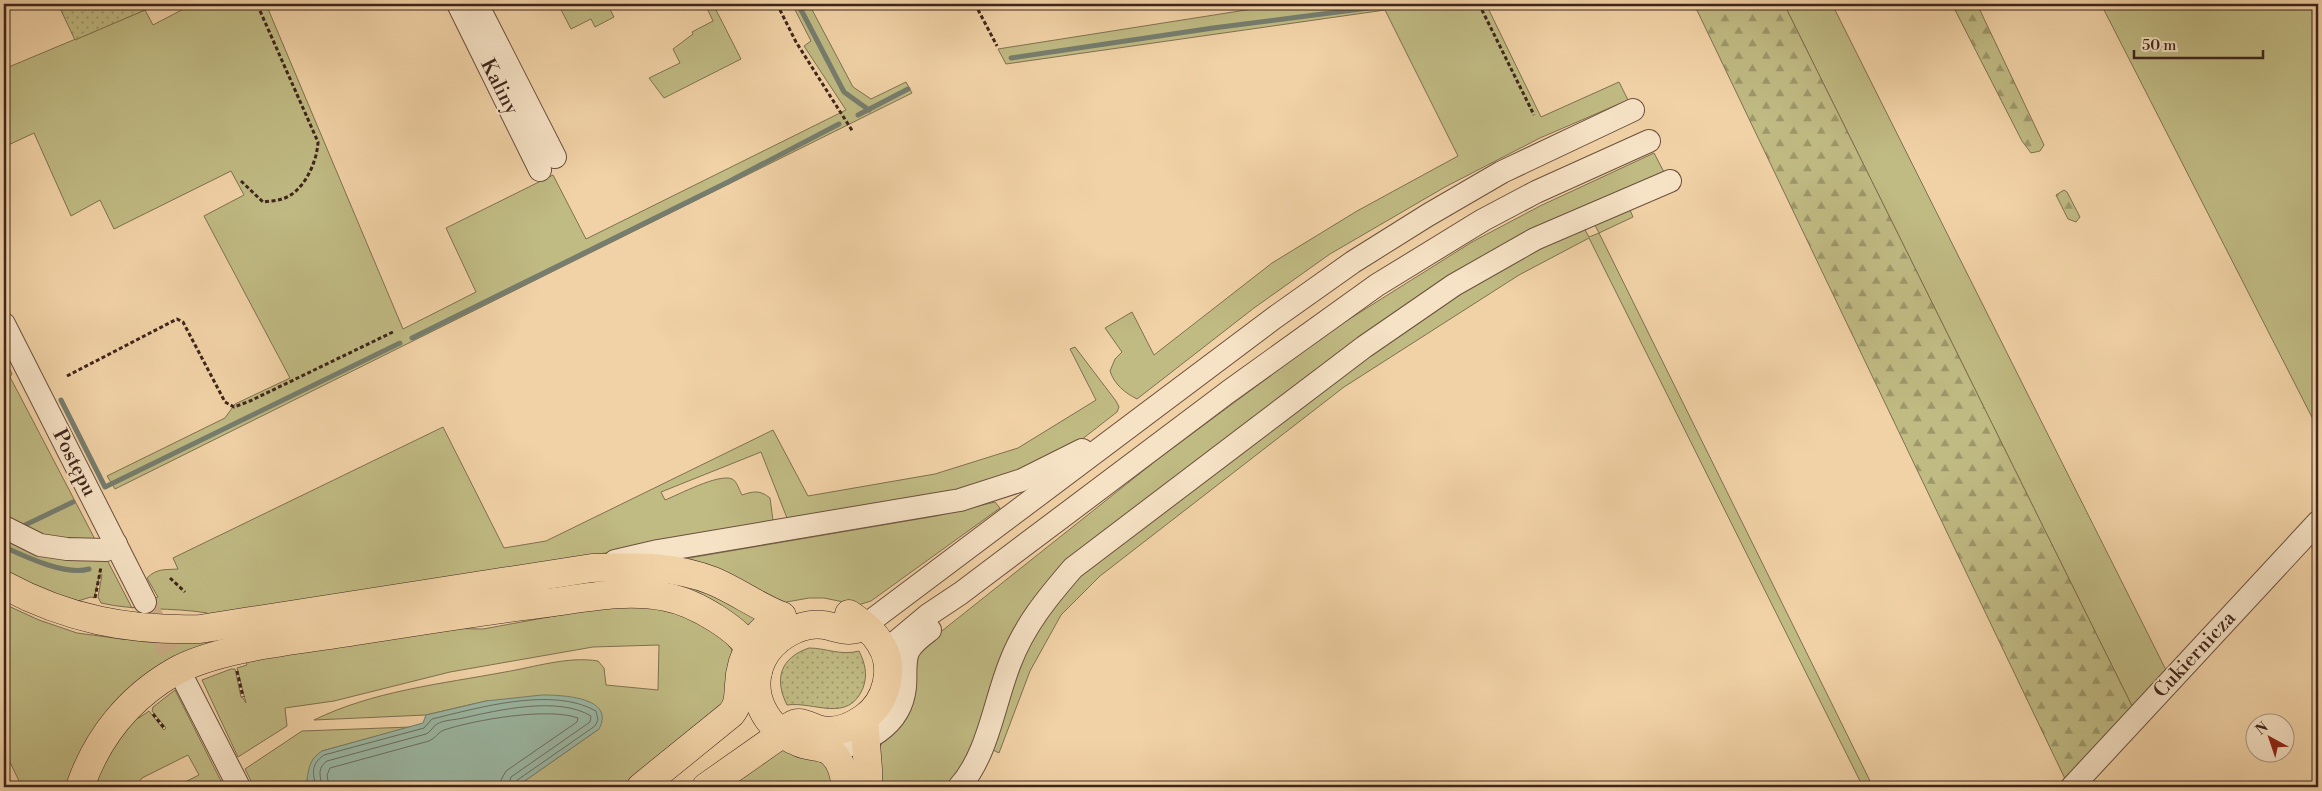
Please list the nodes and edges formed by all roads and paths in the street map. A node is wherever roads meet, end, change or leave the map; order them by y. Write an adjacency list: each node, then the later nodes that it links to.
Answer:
1 (257, 4): 12 (path)
2 (458, 4): 3 (street, Kaliny)
3 (477, 4)
4 (777, 4): 10 (path)
5 (975, 4): 7 (path)
6 (1479, 4): 9 (path)
7 (997, 46)
8 (1633, 110): 17 (street)
9 (1534, 114)
10 (853, 132)
11 (1648, 141): 26 (street)
12 (241, 181)
13 (1670, 181): 49 (street)
14 (4, 324): 20 (street, Postępu)
15 (395, 331): 16 (path)
16 (67, 376)
17 (1138, 420): 21 (street); 30 (street)
18 (2318, 522): 50 (street, Cukiernicza)
19 (4, 527): 20 (street)
20 (116, 544): 28 (street, Postępu)
21 (592, 568): 24 (main road); 29 (main road)
22 (102, 570): 27 (path)
23 (170, 578): 25 (path)
24 (4, 585)
25 (185, 592)
26 (961, 593): 31 (street); 39 (street)
27 (95, 598)
28 (145, 602)
29 (782, 616): 30 (main road); 32 (main road)
30 (864, 626): 31 (main road); 32 (main road)
31 (884, 651): 39 (main road)
32 (753, 659): 36 (main road); 42 (main road); 44 (main road)
33 (237, 670): 35 (path)
34 (186, 684): 43 (street)
35 (243, 697)
36 (760, 706): 40 (main road); 45 (main road)
37 (151, 712): 38 (path)
38 (165, 729)
39 (865, 730): 40 (main road); 41 (street); 48 (main road)
40 (782, 733): 41 (main road); 46 (main road)
41 (828, 750): 47 (main road)
42 (80, 787)
43 (240, 787)
44 (641, 787)
45 (660, 787)
46 (706, 787)
47 (846, 787)
48 (868, 787)
49 (958, 787)
50 (2072, 787)

